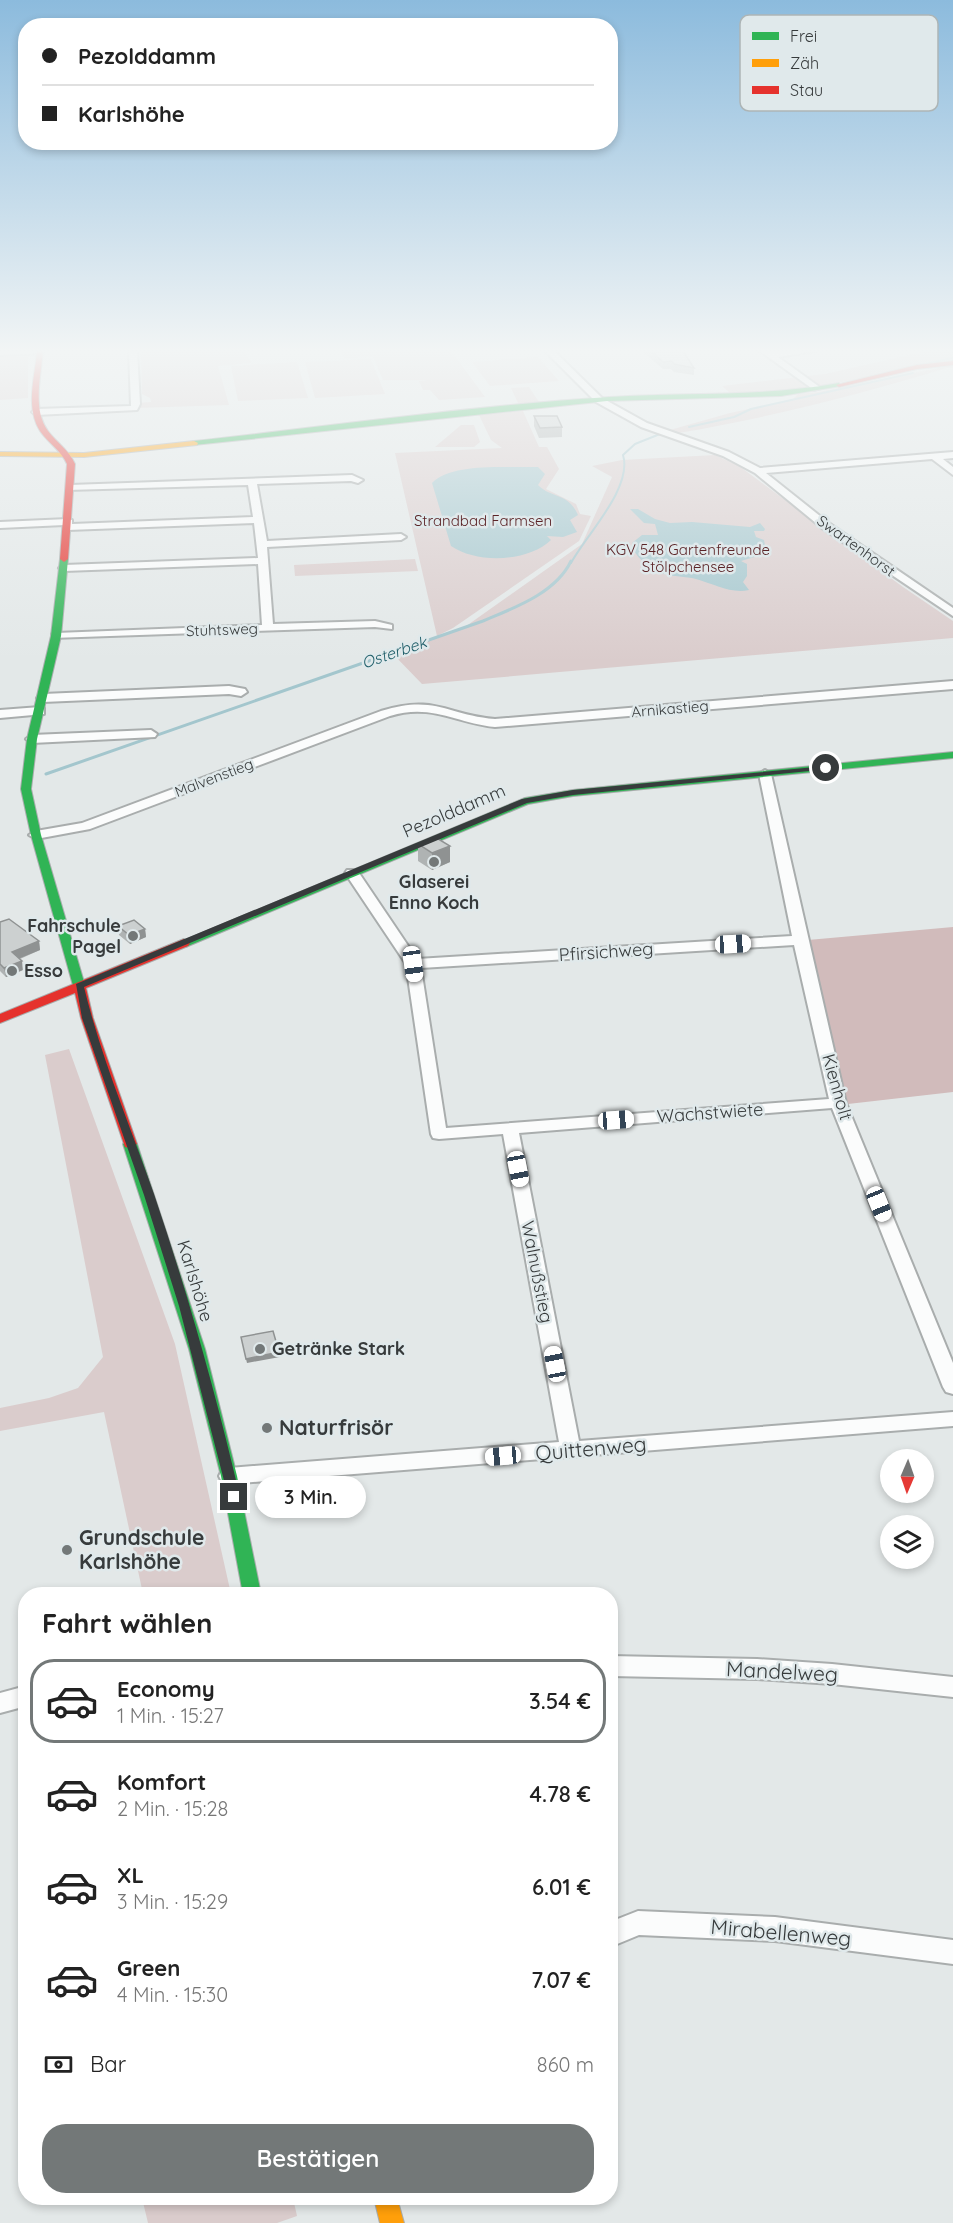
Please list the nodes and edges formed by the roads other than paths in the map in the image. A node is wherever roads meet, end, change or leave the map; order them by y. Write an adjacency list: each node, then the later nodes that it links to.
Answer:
1 (50, 455): 2 (street)
2 (67, 455): 10 (street, Karlshöhe)
3 (727, 455): 6 (street, Swartenhorst)
4 (953, 455): 5 (street)
5 (935, 457): 6 (street); 7 (street)
6 (758, 471): 18 (street, Swartenhorst)
7 (953, 472)
8 (358, 480): 9 (street)
9 (252, 481): 10 (street); 11 (street)
10 (70, 488): 13 (street, Karlshöhe)
11 (257, 520): 13 (street); 15 (street)
12 (0, 525): 13 (street)
13 (68, 525): 17 (street, Karlshöhe)
14 (401, 537): 15 (street)
15 (262, 544): 16 (street)
16 (262, 561): 17 (street); 20 (street)
17 (63, 568): 21 (street, Karlshöhe)
18 (953, 613)
19 (388, 627): 20 (street, Stuhtsweg)
20 (268, 628): 21 (street, Stuhtsweg)
21 (56, 636): 24 (street, Karlshöhe)
22 (953, 685): 25 (street, Arnikastieg)
23 (241, 692): 24 (street)
24 (41, 705): 26 (street); 28 (street, Karlshöhe)
25 (389, 712): 31 (street, Malvenstieg)
26 (0, 714)
27 (151, 734): 28 (street)
28 (32, 739): 31 (street, Karlshöhe)
29 (953, 756): 30 (street, Pezolddamm)
30 (765, 774): 32 (street, Pezolddamm); 33 (street, Kienholt)
31 (36, 836): 35 (street, Karlshöhe)
32 (352, 873): 34 (street); 35 (street, Pezolddamm)
33 (800, 940): 34 (street, Pfirsichweg); 37 (street, Kienholt)
34 (413, 964): 38 (street, Wachstwiete)
35 (79, 986): 36 (street, Pezolddamm); 42 (street, Karlshöhe)
36 (0, 1018)
37 (838, 1103): 38 (street, Wachstwiete); 39 (street, Kienholt)
38 (510, 1128): 41 (street, Walnußstieg)
39 (953, 1387)
40 (953, 1419): 41 (street, Quittenweg)
41 (571, 1450): 42 (street, Quittenweg)
42 (230, 1476): 43 (street, Karlshöhe)
43 (251, 1587)
44 (618, 1666): 45 (street, Mandelweg)
45 (953, 1687)
46 (18, 1698): 47 (street)
47 (0, 1703)
48 (618, 1932): 49 (street, Mirabellenweg)
49 (953, 1952)
50 (388, 2205): 51 (street)
51 (392, 2223)

